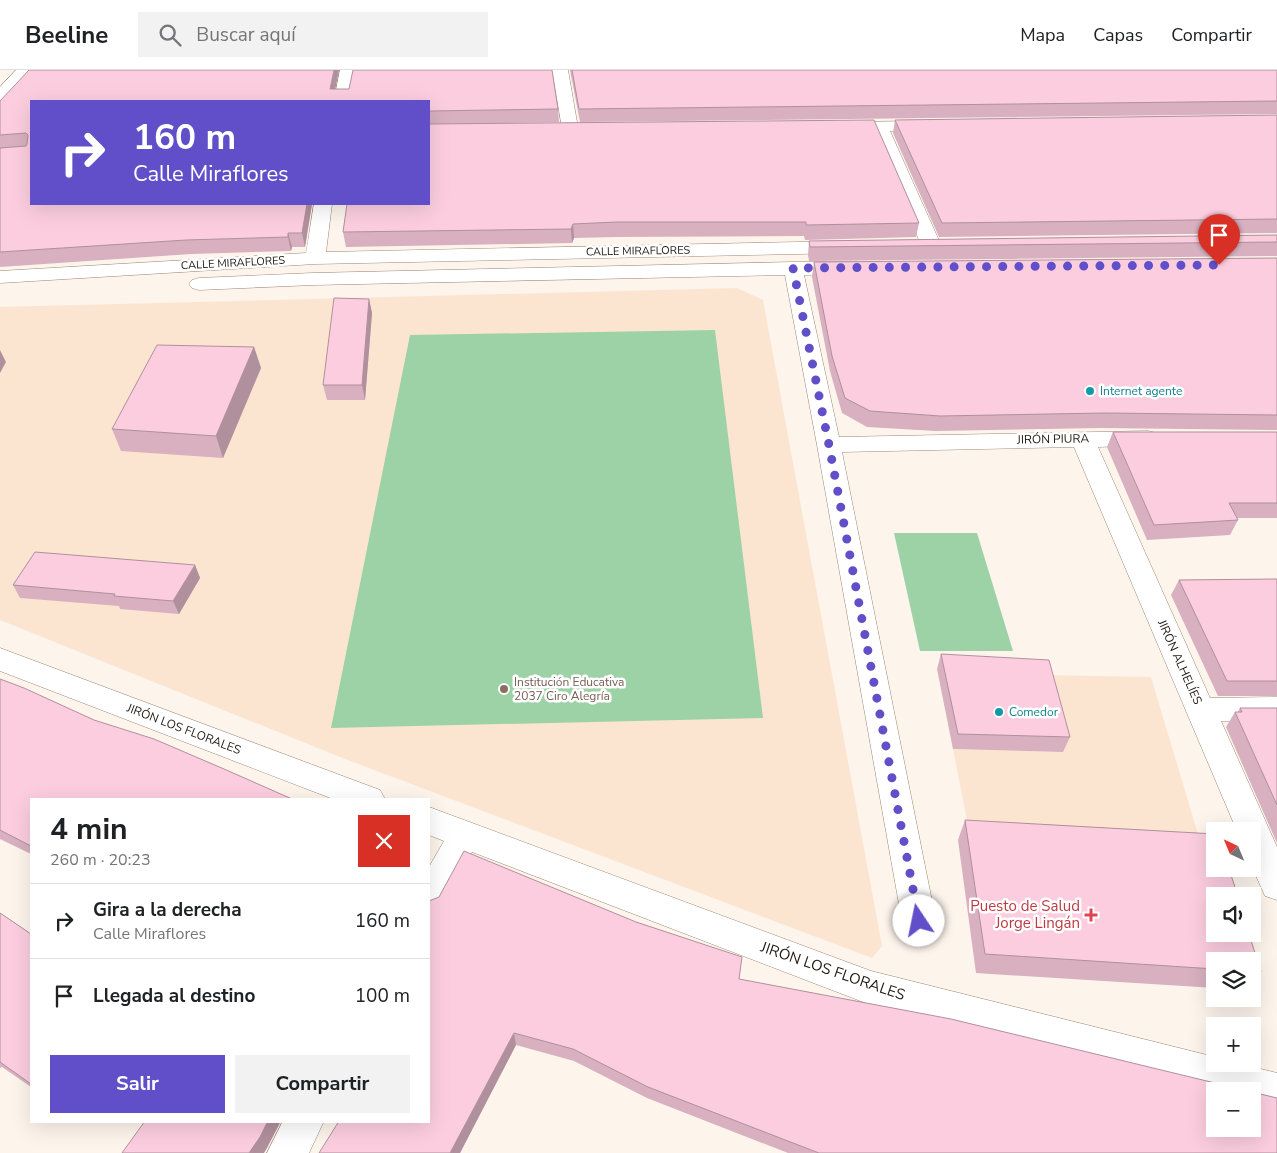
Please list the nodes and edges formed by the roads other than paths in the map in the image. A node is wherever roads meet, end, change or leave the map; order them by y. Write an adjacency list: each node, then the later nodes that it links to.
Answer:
1 (25, 70): 4 (street)
2 (348, 70): 5 (street)
3 (560, 70): 9 (street)
4 (0, 96)
5 (342, 100)
6 (948, 126): 8 (street)
7 (822, 127): 8 (street)
8 (880, 127): 14 (street)
9 (570, 128): 10 (street); 11 (street)
10 (589, 128)
11 (551, 129)
12 (323, 205): 17 (street)
13 (911, 245): 14 (street)
14 (931, 245): 15 (street)
15 (950, 245)
16 (861, 246): 17 (street, CALLE MIRAFLORES)
17 (314, 258): 20 (street, CALLE MIRAFLORES)
18 (793, 268): 19 (street, CALLE MIRAFLORES); 21 (street, CALLE MIRAFLORES); 24 (street)
19 (872, 268)
20 (0, 277)
21 (0, 292)
22 (1082, 438): 23 (street, JIRÓN PIURA); 24 (street, JIRÓN PIURA); 27 (street, JIRÓN ALHELÍES)
23 (1170, 438)
24 (829, 445): 33 (street)
25 (0, 659): 28 (street, JIRÓN LOS FLORALES)
26 (1277, 709): 27 (street)
27 (1201, 710): 31 (street, JIRÓN ALHELÍES)
28 (366, 798)
29 (430, 822): 30 (street, JIRÓN LOS FLORALES)
30 (464, 835): 32 (street); 34 (street, JIRÓN LOS FLORALES)
31 (1277, 886)
32 (430, 896)
33 (919, 921)
34 (1277, 1092)
35 (304, 1123): 36 (street)
36 (287, 1153)

